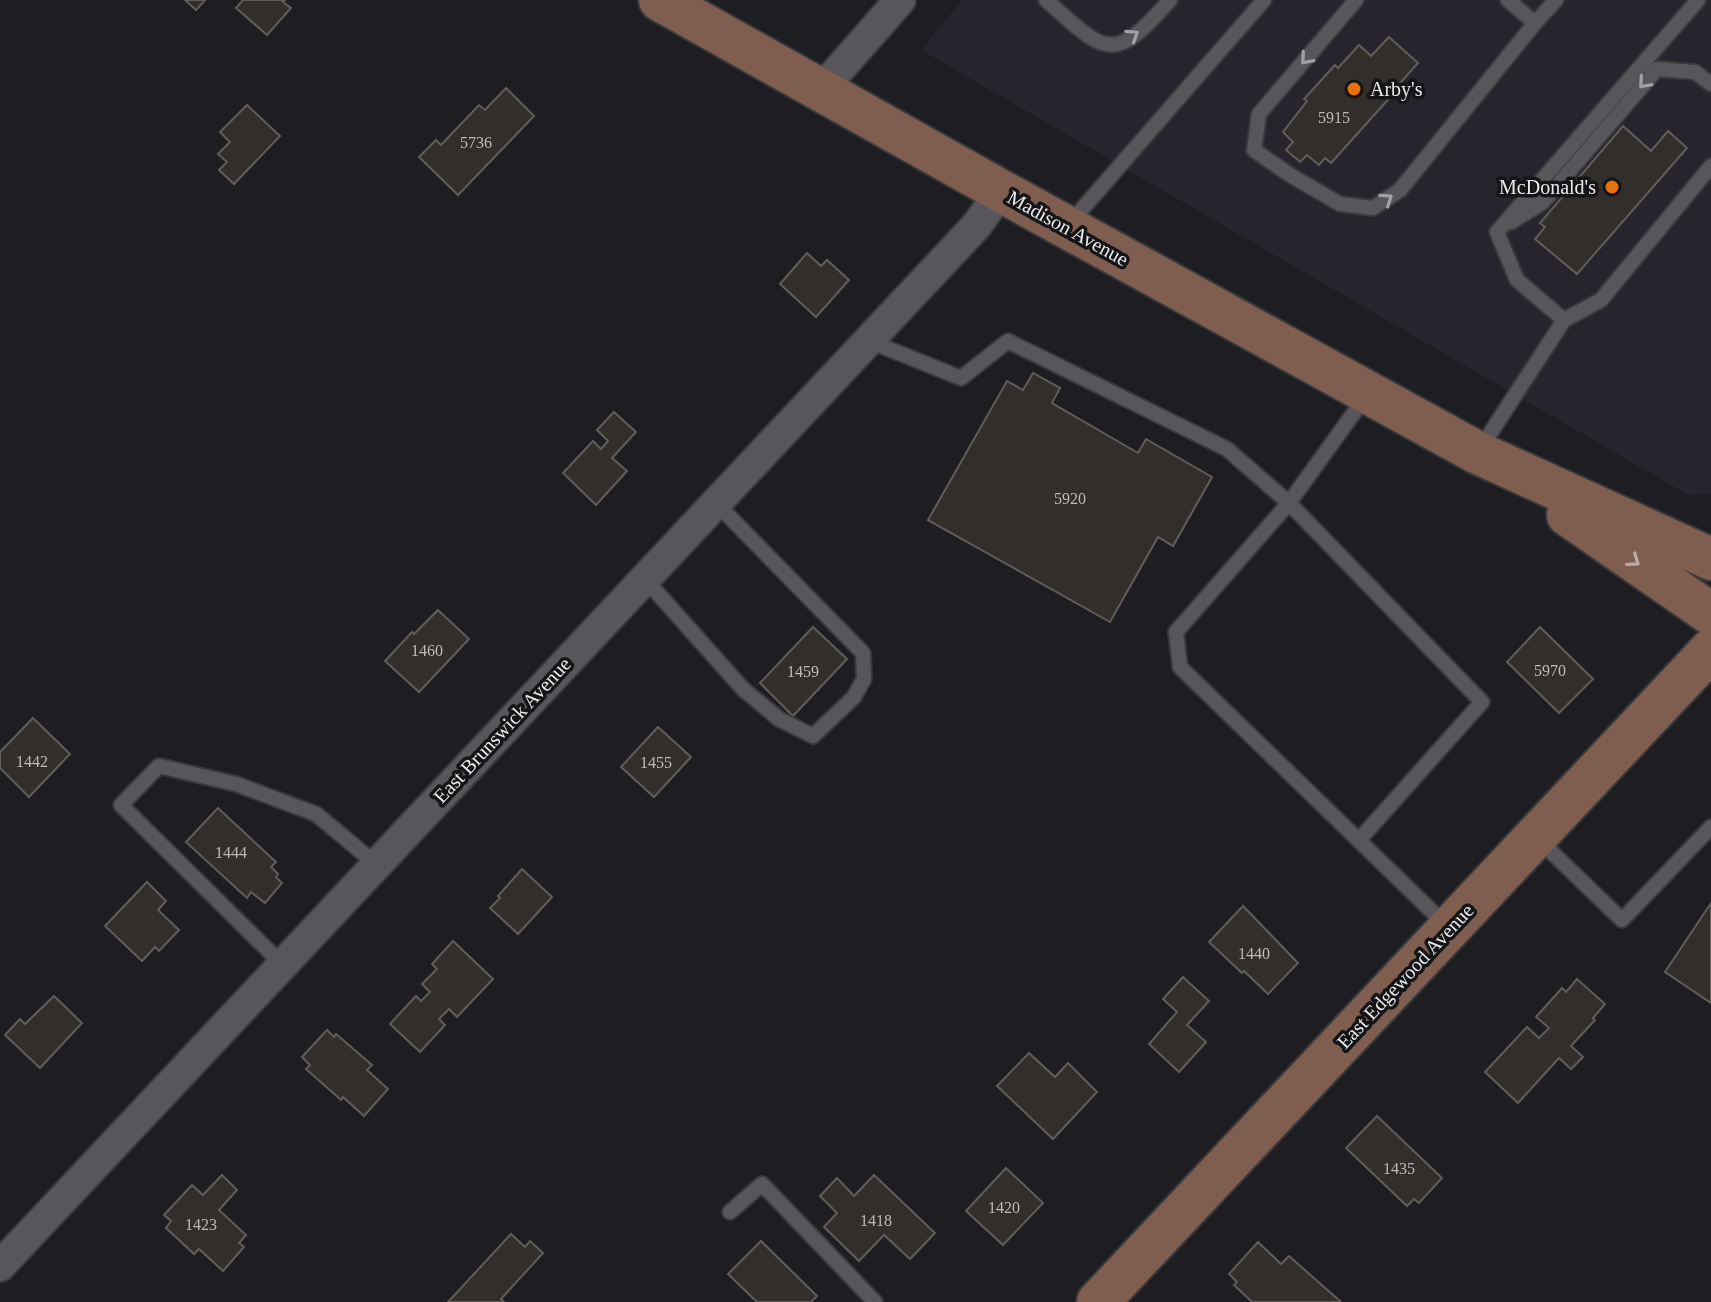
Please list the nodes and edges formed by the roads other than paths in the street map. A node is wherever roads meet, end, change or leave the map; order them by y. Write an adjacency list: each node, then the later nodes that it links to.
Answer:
1 (660, 0): 12 (main road, Madison Avenue)
2 (900, 0): 12 (street)
3 (1046, 0): 4 (lane, one-way to 4)
4 (1170, 0)
5 (1264, 0): 15 (lane)
6 (1356, 0): 10 (lane, one-way to 10)
7 (1508, 0): 10 (lane)
8 (1556, 0): 10 (lane)
9 (1698, 0): 16 (lane)
10 (1535, 23)
11 (1711, 84): 16 (lane, one-way to 16)
12 (821, 90): 14 (main road, Madison Avenue)
13 (1709, 166): 17 (lane)
14 (1001, 191): 15 (main road, Madison Avenue); 18 (street, East Brunswick Avenue)
15 (1066, 227): 19 (main road, Madison Avenue)
16 (1497, 232): 17 (lane)
17 (1564, 320): 20 (lane)
18 (868, 341): 21 (street, East Brunswick Avenue); 22 (lane)
19 (1368, 393): 20 (main road, Madison Avenue); 22 (lane)
20 (1478, 453): 23 (main road, Madison Avenue); 25 (main road, Madison Avenue, one-way to 25)
21 (716, 503): 24 (street, East Brunswick Avenue); 24 (lane)
22 (1289, 503): 29 (lane); 29 (lane)
23 (1711, 559)
24 (645, 579): 30 (street, East Brunswick Avenue)
25 (1711, 614)
26 (1711, 650): 28 (main road, East Edgewood Avenue)
27 (1711, 827): 28 (lane)
28 (1536, 837): 31 (main road, East Edgewood Avenue)
29 (1359, 840): 31 (lane)
30 (376, 864): 32 (street, East Brunswick Avenue); 32 (lane)
31 (1450, 928): 36 (main road, East Edgewood Avenue)
32 (282, 964): 34 (street, East Brunswick Avenue)
33 (730, 1212): 35 (lane)
34 (0, 1266)
35 (875, 1302)
36 (1098, 1302)

